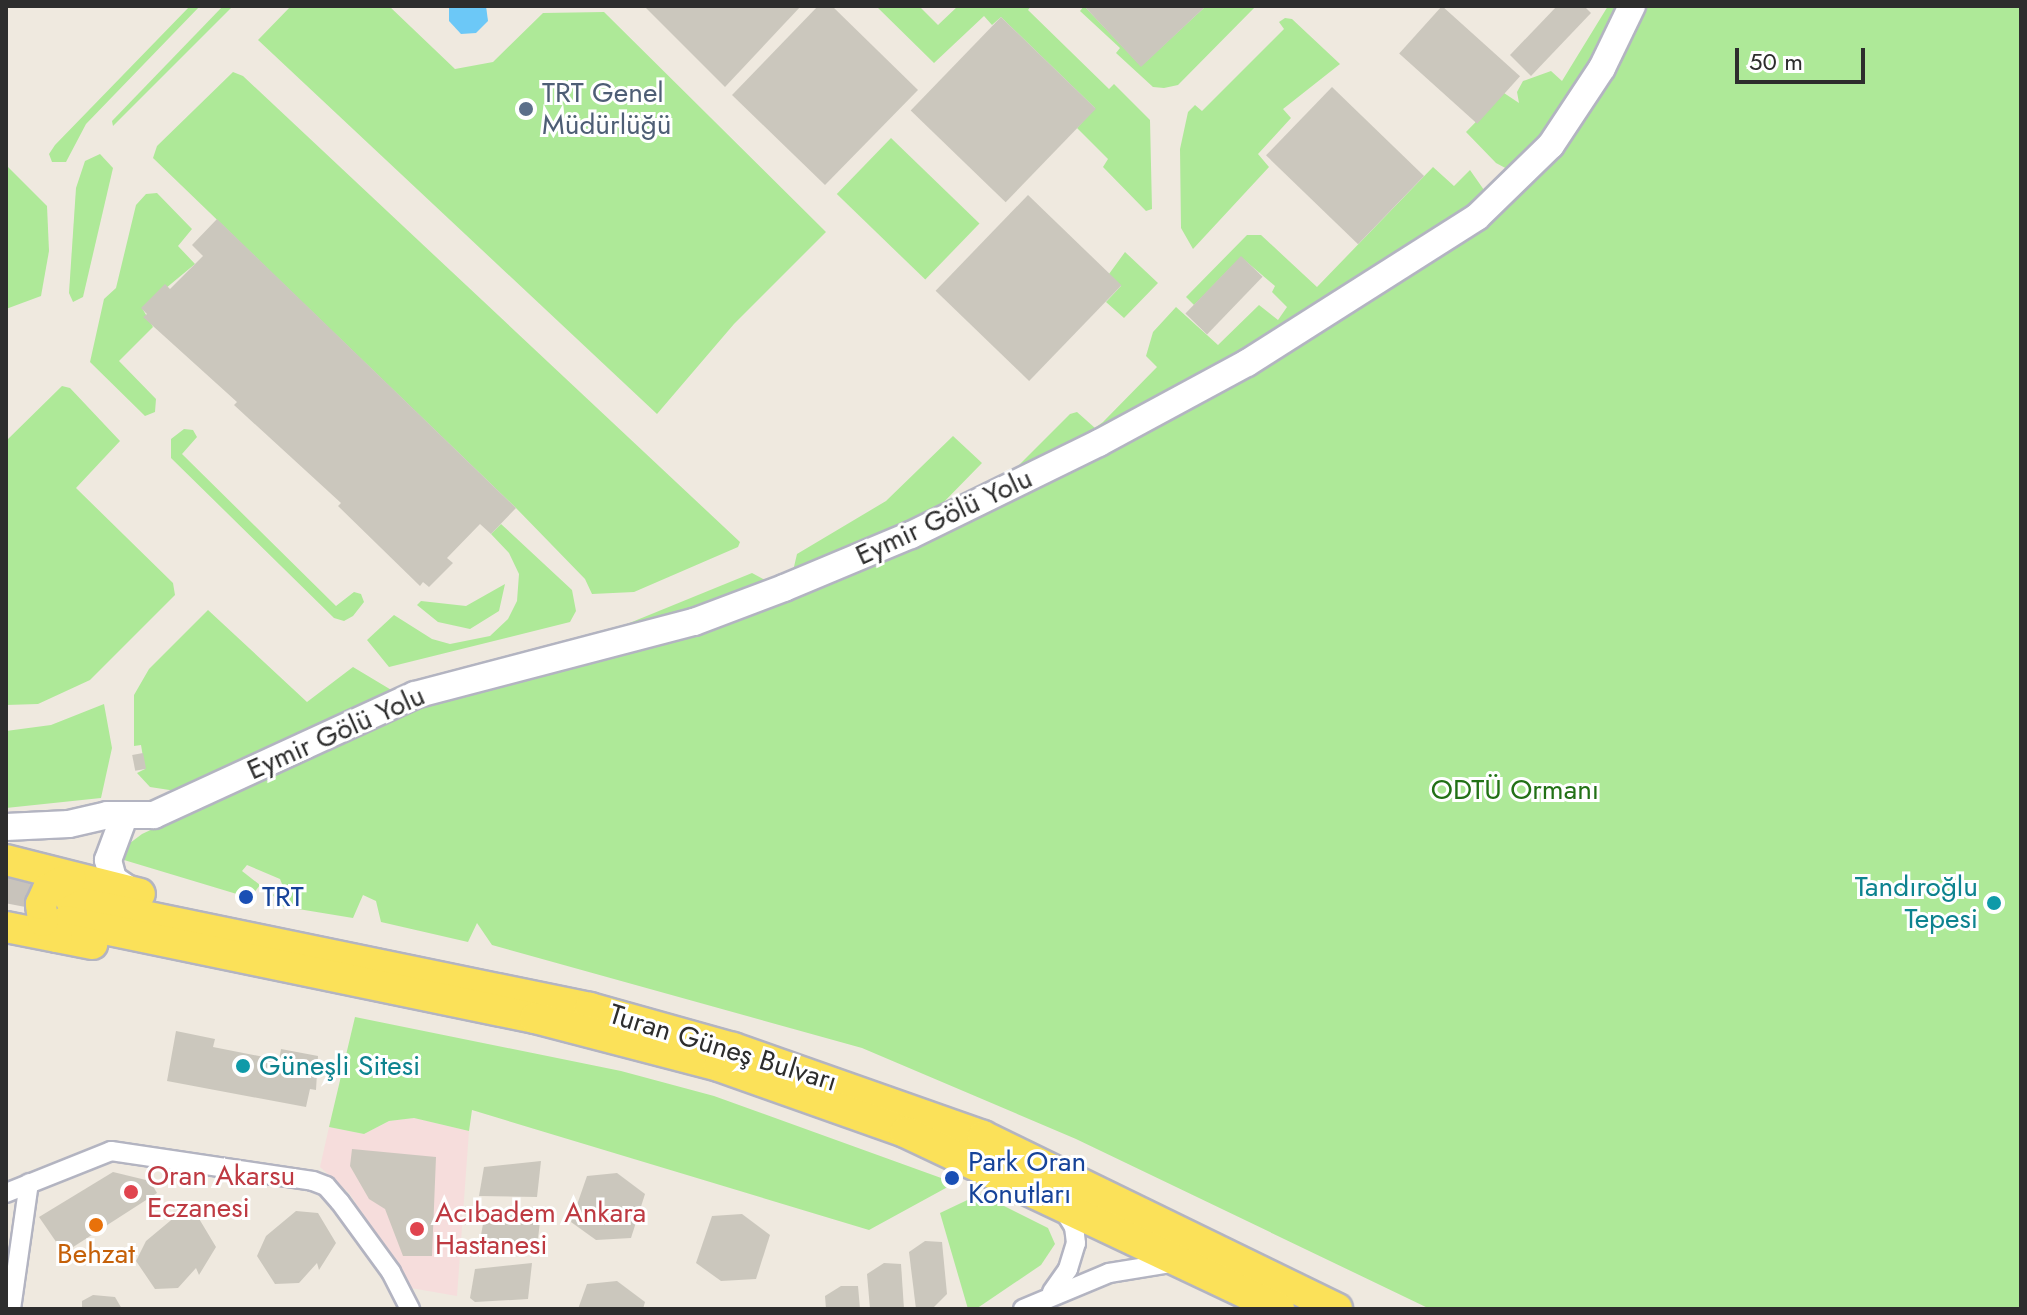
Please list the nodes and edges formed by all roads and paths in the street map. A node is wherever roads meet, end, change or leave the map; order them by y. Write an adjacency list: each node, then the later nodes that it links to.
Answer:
1 (1632, 6): 2 (street, Eymir Gölü Yolu)
2 (124, 817): 3 (street); 4 (street); 6 (street)
3 (6, 827)
4 (6, 845)
5 (6, 860): 7 (main road)
6 (132, 892): 7 (main road); 9 (main road)
7 (66, 909): 8 (main road); 9 (main road); 9 (main road, Turan Güneş Bulvarı)
8 (6, 927)
9 (975, 1148): 12 (main road, Turan Güneş Bulvarı); 19 (main road, Turan Güneş Bulvarı)
10 (29, 1183): 11 (street); 15 (street); 16 (street)
11 (6, 1193)
12 (1050, 1197): 13 (main road, Turan Güneş Bulvarı); 14 (street)
13 (1182, 1262): 14 (street); 18 (main road, Turan Güneş Bulvarı)
14 (1050, 1294): 17 (street)
15 (11, 1309)
16 (410, 1309)
17 (1023, 1309)
18 (1279, 1309)
19 (1337, 1309)

